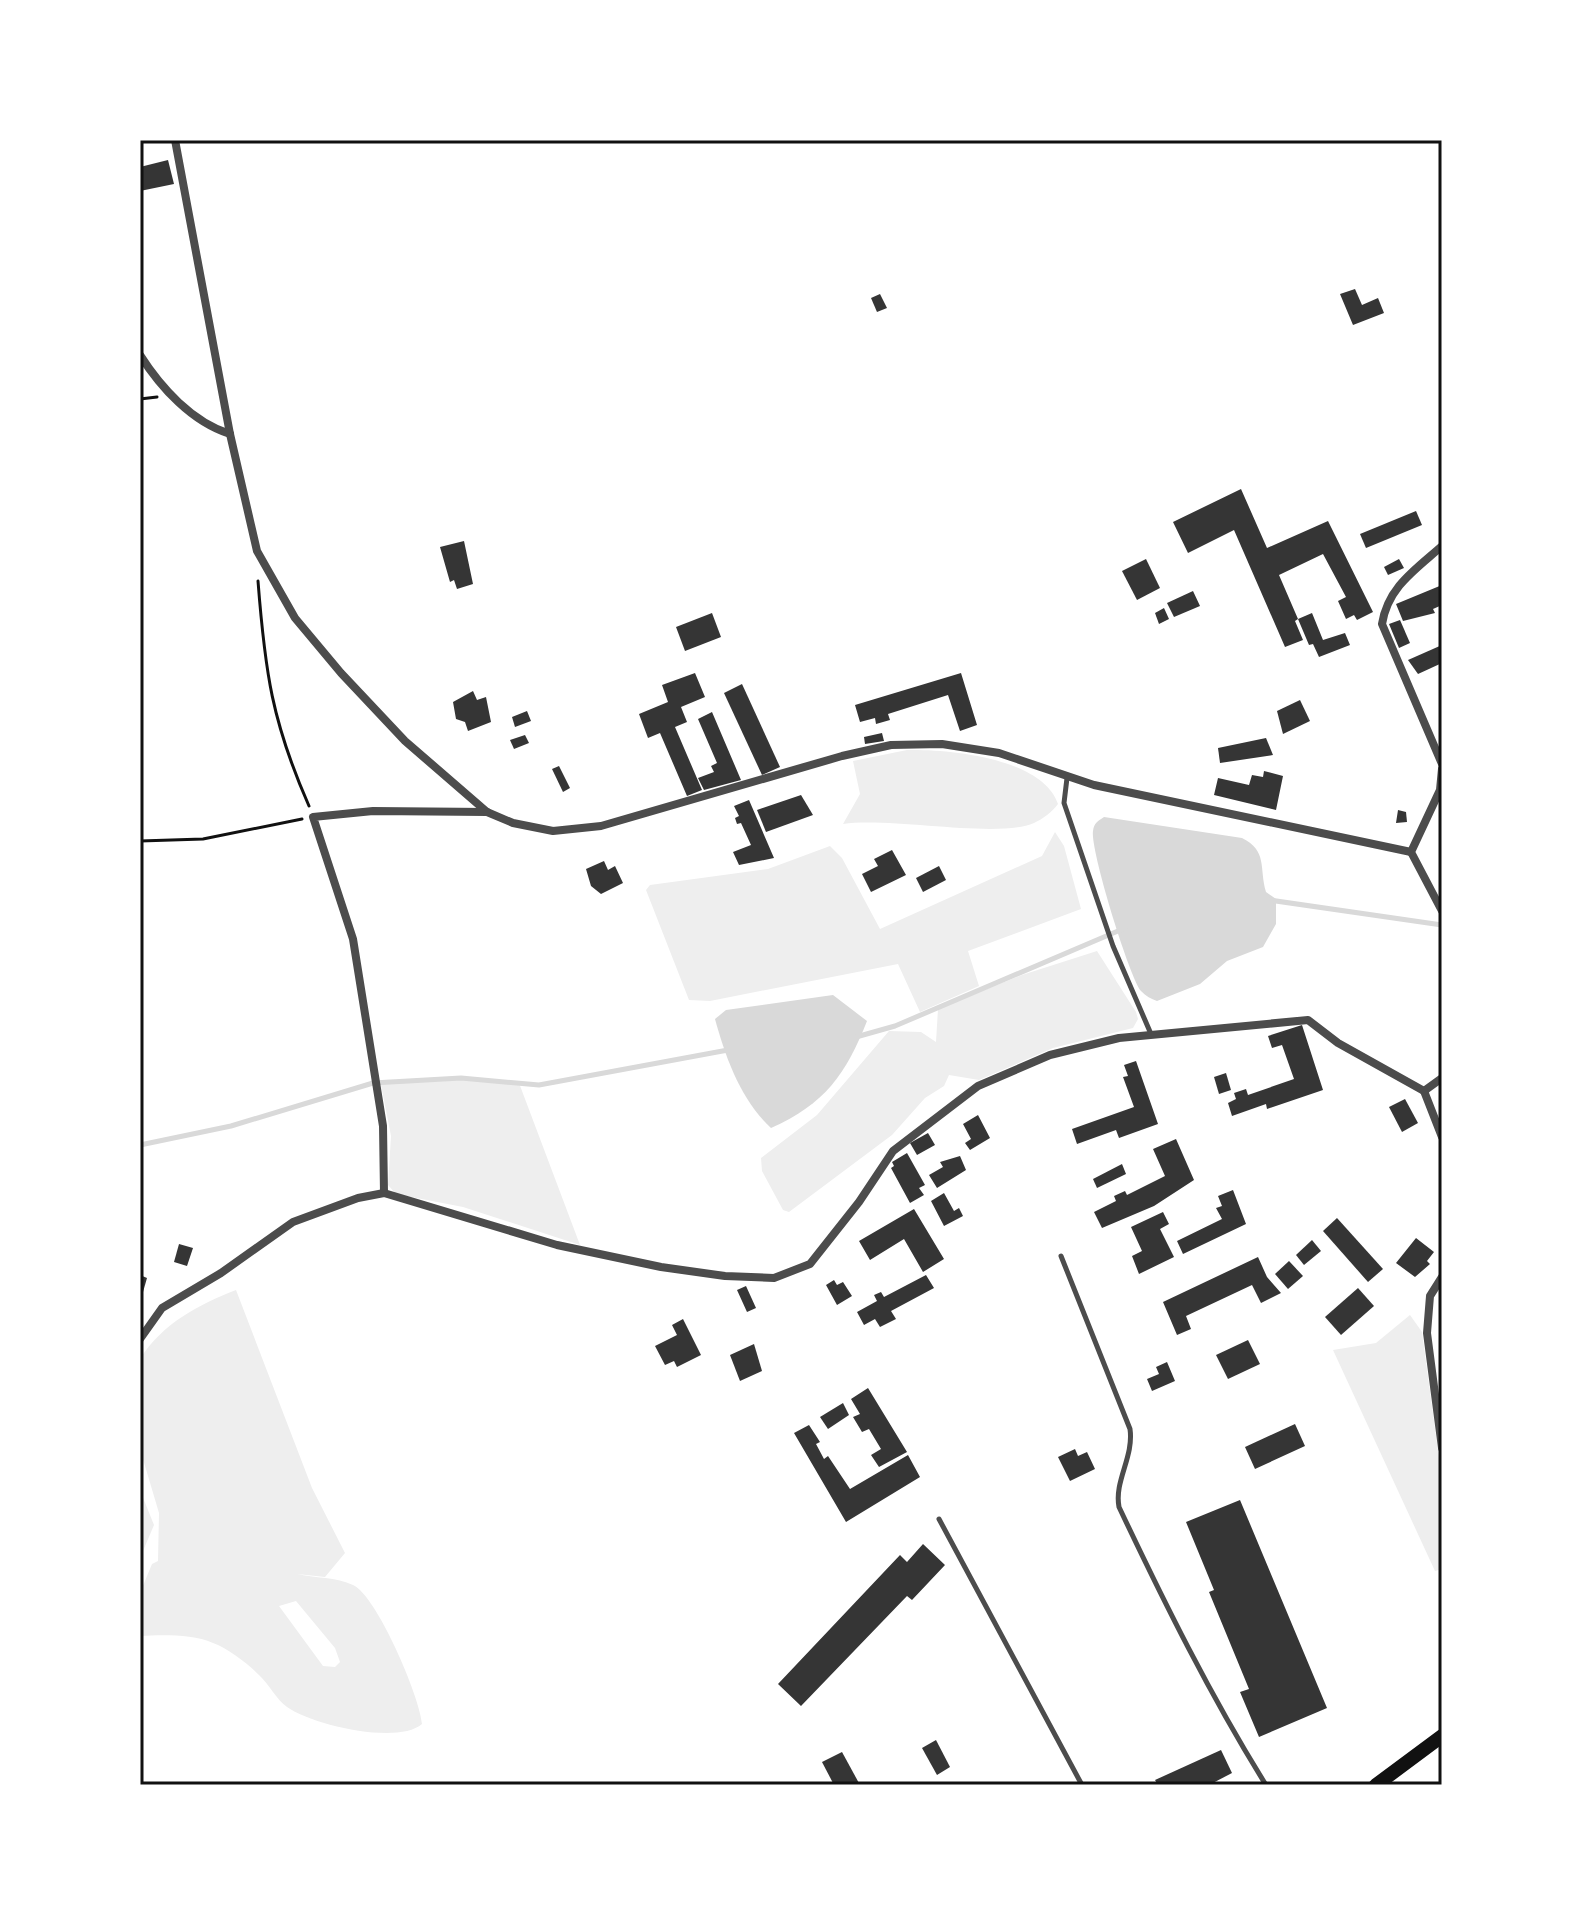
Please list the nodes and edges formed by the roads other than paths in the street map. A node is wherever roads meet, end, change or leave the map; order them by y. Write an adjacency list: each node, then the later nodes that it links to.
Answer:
1 (175, 140): 3 (street)
2 (140, 355): 3 (street)
3 (230, 434): 7 (street)
4 (1442, 546): 5 (street)
5 (1442, 766): 8 (street)
6 (1067, 778): 7 (street); 8 (street); 10 (lane)
7 (487, 812): 14 (street)
8 (1411, 852): 9 (street)
9 (1442, 911)
10 (1151, 1034): 12 (street); 14 (street)
11 (1442, 1078): 12 (street)
12 (1424, 1091): 13 (street)
13 (1442, 1137)
14 (384, 1193): 17 (street)
15 (1061, 1256): 22 (lane)
16 (1442, 1277): 18 (street)
17 (140, 1339)
18 (1442, 1448)
19 (939, 1519): 21 (lane)
20 (1442, 1736): 23 (main road)
21 (1082, 1785)
22 (1266, 1785)
23 (1376, 1785)

